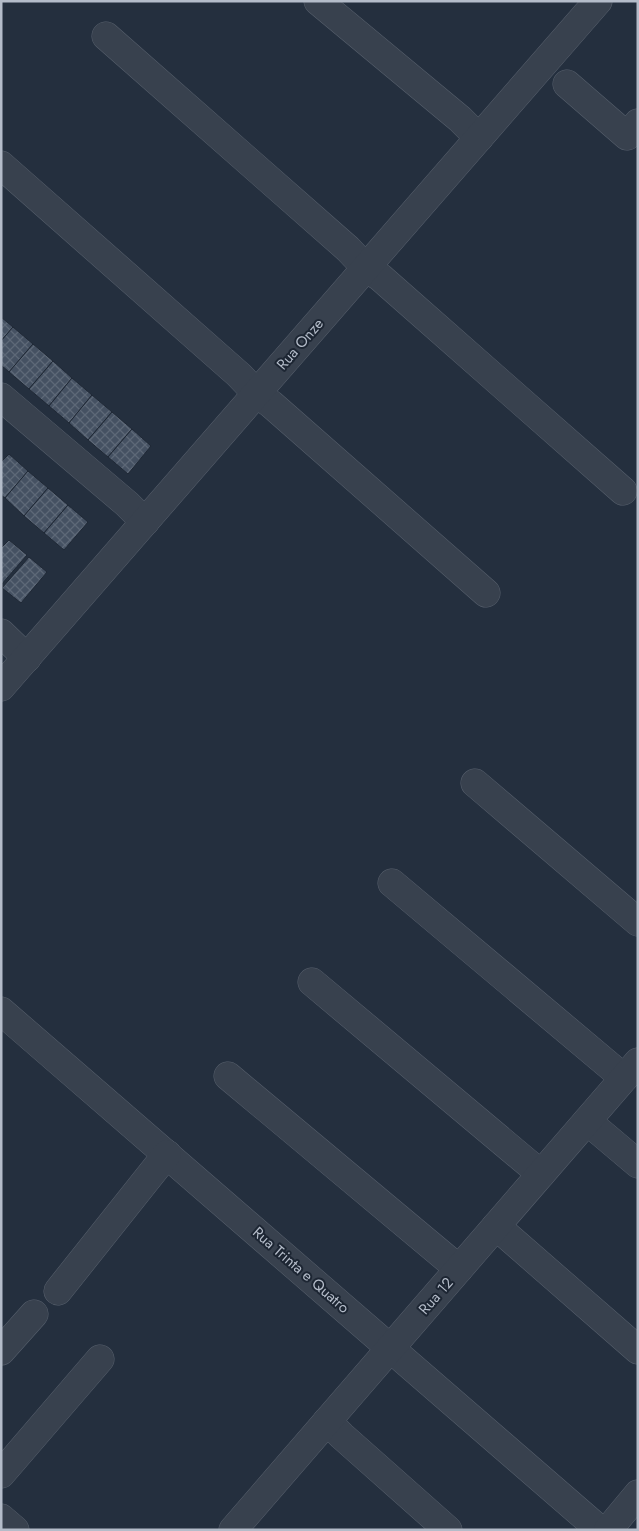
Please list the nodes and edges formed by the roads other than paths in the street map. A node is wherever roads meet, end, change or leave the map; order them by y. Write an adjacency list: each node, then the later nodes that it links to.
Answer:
1 (318, 1): 6 (street)
2 (598, 1): 6 (street, Rua Onze)
3 (106, 36): 8 (street)
4 (567, 84): 5 (street)
5 (638, 123)
6 (479, 138): 8 (street, Rua Onze)
7 (1, 165): 9 (street)
8 (366, 268): 9 (street, Rua Onze); 11 (street)
9 (257, 394): 12 (street, Rua Onze); 13 (street)
10 (1, 397): 12 (street)
11 (623, 491)
12 (145, 522): 15 (street, Rua Onze)
13 (486, 593)
14 (1, 633): 15 (street)
15 (27, 658): 16 (street, Rua Onze)
16 (1, 687)
17 (475, 783): 19 (street)
18 (392, 883): 22 (street)
19 (638, 922)
20 (312, 982): 27 (street)
21 (1, 1011): 25 (street, Rua Trinta e Quatro)
22 (631, 1070): 24 (street, Rua 12)
23 (228, 1076): 29 (street)
24 (587, 1121): 26 (street); 27 (street, Rua 12)
25 (167, 1154): 30 (street); 32 (street, Rua Trinta e Quatro)
26 (638, 1164)
27 (541, 1174): 28 (street, Rua 12)
28 (496, 1226): 29 (street, Rua 12); 33 (street)
29 (459, 1268): 32 (street, Rua 12)
30 (58, 1291)
31 (34, 1314): 34 (street)
32 (391, 1348): 36 (street, Rua 12); 43 (street, Rua Trinta e Quatro)
33 (638, 1350)
34 (1, 1351)
35 (100, 1359): 37 (street)
36 (328, 1421): 41 (street, Rua 12); 42 (street)
37 (1, 1474)
38 (638, 1494): 44 (street)
39 (1, 1518): 40 (street)
40 (15, 1530)
41 (234, 1530)
42 (448, 1530)
43 (600, 1530)
44 (608, 1530)

